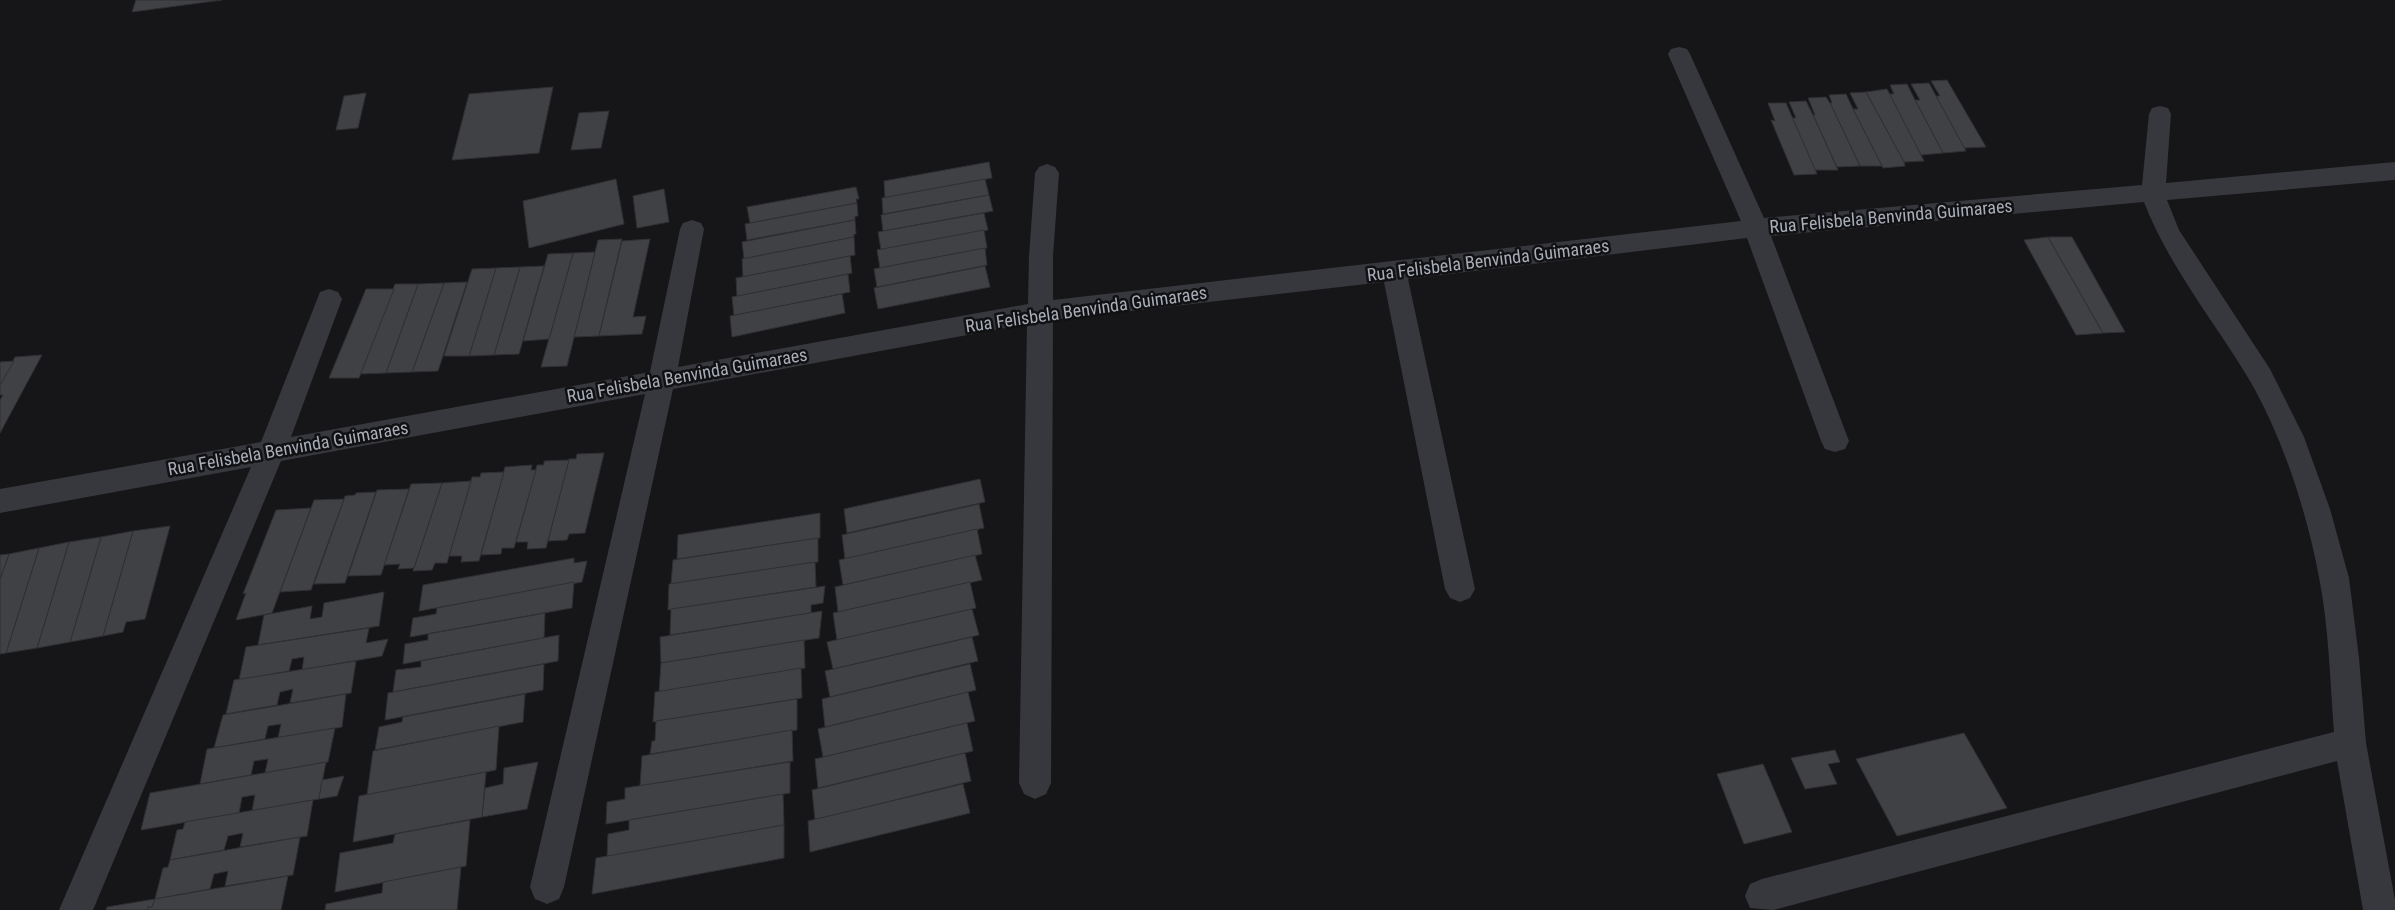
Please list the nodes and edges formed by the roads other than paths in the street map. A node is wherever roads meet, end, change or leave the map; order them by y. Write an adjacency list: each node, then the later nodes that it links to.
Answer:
1 (1679, 54): 6 (street)
2 (2160, 114): 5 (street)
3 (2395, 171): 5 (street, Rua Felisbela Benvinda Guimaraes)
4 (1047, 173): 10 (street)
5 (2152, 194): 6 (street, Rua Felisbela Benvinda Guimaraes); 16 (street)
6 (1756, 228): 8 (street, Rua Felisbela Benvinda Guimaraes); 12 (street)
7 (692, 229): 11 (street)
8 (1394, 271): 10 (street, Rua Felisbela Benvinda Guimaraes); 15 (street)
9 (329, 299): 13 (street)
10 (1042, 311): 11 (street, Rua Felisbela Benvinda Guimaraes); 17 (street)
11 (662, 380): 13 (street, Rua Felisbela Benvinda Guimaraes); 18 (street)
12 (1835, 440)
13 (272, 450): 14 (street, Rua Felisbela Benvinda Guimaraes); 20 (street)
14 (0, 501)
15 (1460, 589)
16 (2350, 743): 19 (street); 21 (street)
17 (1035, 783)
18 (547, 887)
19 (1762, 896)
20 (76, 910)
21 (2380, 910)

